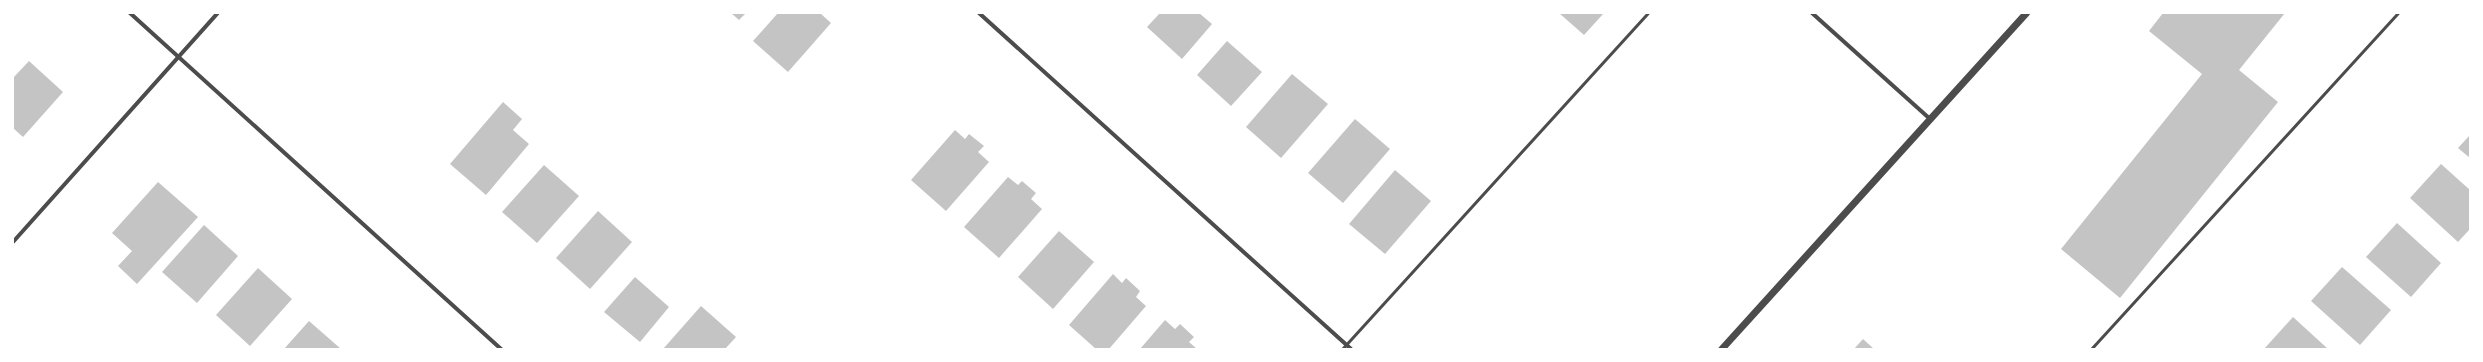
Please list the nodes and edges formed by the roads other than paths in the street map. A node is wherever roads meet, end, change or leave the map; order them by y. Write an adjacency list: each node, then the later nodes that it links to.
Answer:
1 (130, 13): 8 (street)
2 (218, 13): 8 (street)
3 (979, 13): 11 (street)
4 (1648, 13): 11 (lane)
5 (1812, 13): 9 (street)
6 (2026, 13): 9 (street)
7 (2398, 13): 16 (lane)
8 (178, 56): 10 (street); 12 (street)
9 (1930, 119): 15 (street)
10 (13, 242)
11 (1346, 345): 13 (lane); 14 (street)
12 (502, 349)
13 (1342, 349)
14 (1350, 349)
15 (1721, 349)
16 (2091, 349)

